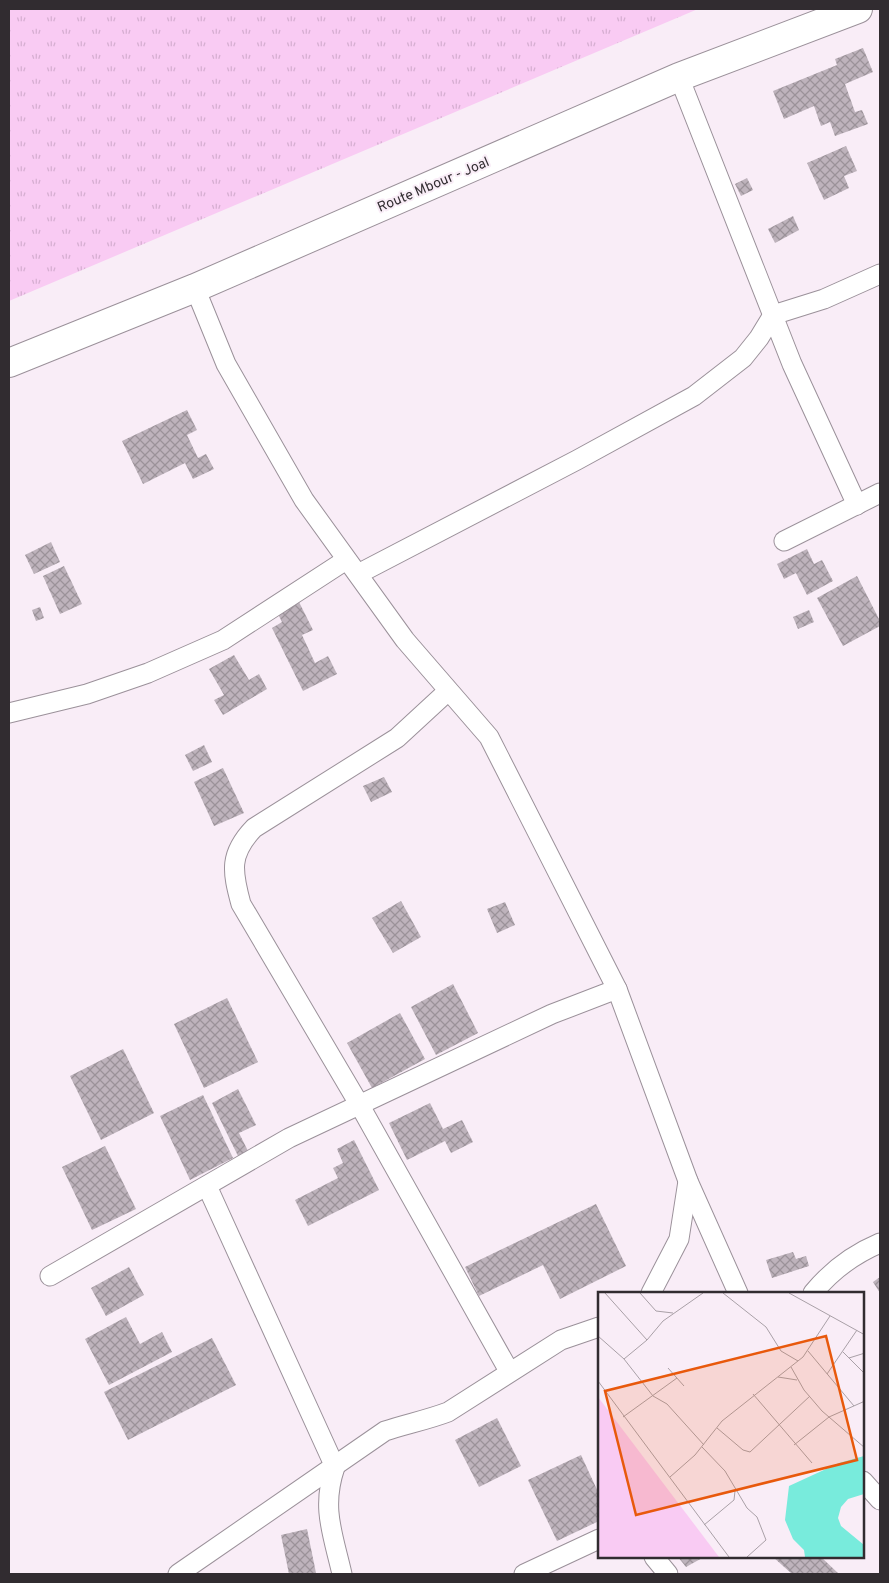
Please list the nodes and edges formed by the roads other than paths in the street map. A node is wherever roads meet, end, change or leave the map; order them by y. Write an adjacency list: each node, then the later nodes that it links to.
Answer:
1 (858, 9): 2 (main road, Route Mbour - Joal)
2 (679, 77): 4 (main road, Route Mbour - Joal); 5 (street)
3 (880, 274): 5 (street)
4 (194, 288): 6 (main road, Route Mbour - Joal); 10 (street)
5 (773, 315): 8 (street); 10 (street)
6 (9, 363)
7 (880, 492): 8 (street)
8 (857, 504): 9 (street)
9 (784, 541)
10 (352, 567): 11 (street); 12 (street)
11 (448, 691): 13 (street); 14 (street)
12 (12, 710)
13 (617, 990): 14 (street); 15 (street)
14 (360, 1104): 16 (street); 23 (street)
15 (688, 1181): 19 (street); 20 (street)
16 (207, 1186): 18 (street); 24 (street)
17 (880, 1243): 21 (street)
18 (50, 1276)
19 (652, 1292)
20 (738, 1292)
21 (814, 1292)
22 (598, 1327): 23 (street)
23 (509, 1371): 24 (street)
24 (335, 1467): 29 (street); 30 (street)
25 (864, 1482): 26 (street)
26 (880, 1500)
27 (598, 1540): 31 (street)
28 (655, 1558): 32 (street)
29 (178, 1574)
30 (342, 1574)
31 (524, 1574)
32 (668, 1574)

